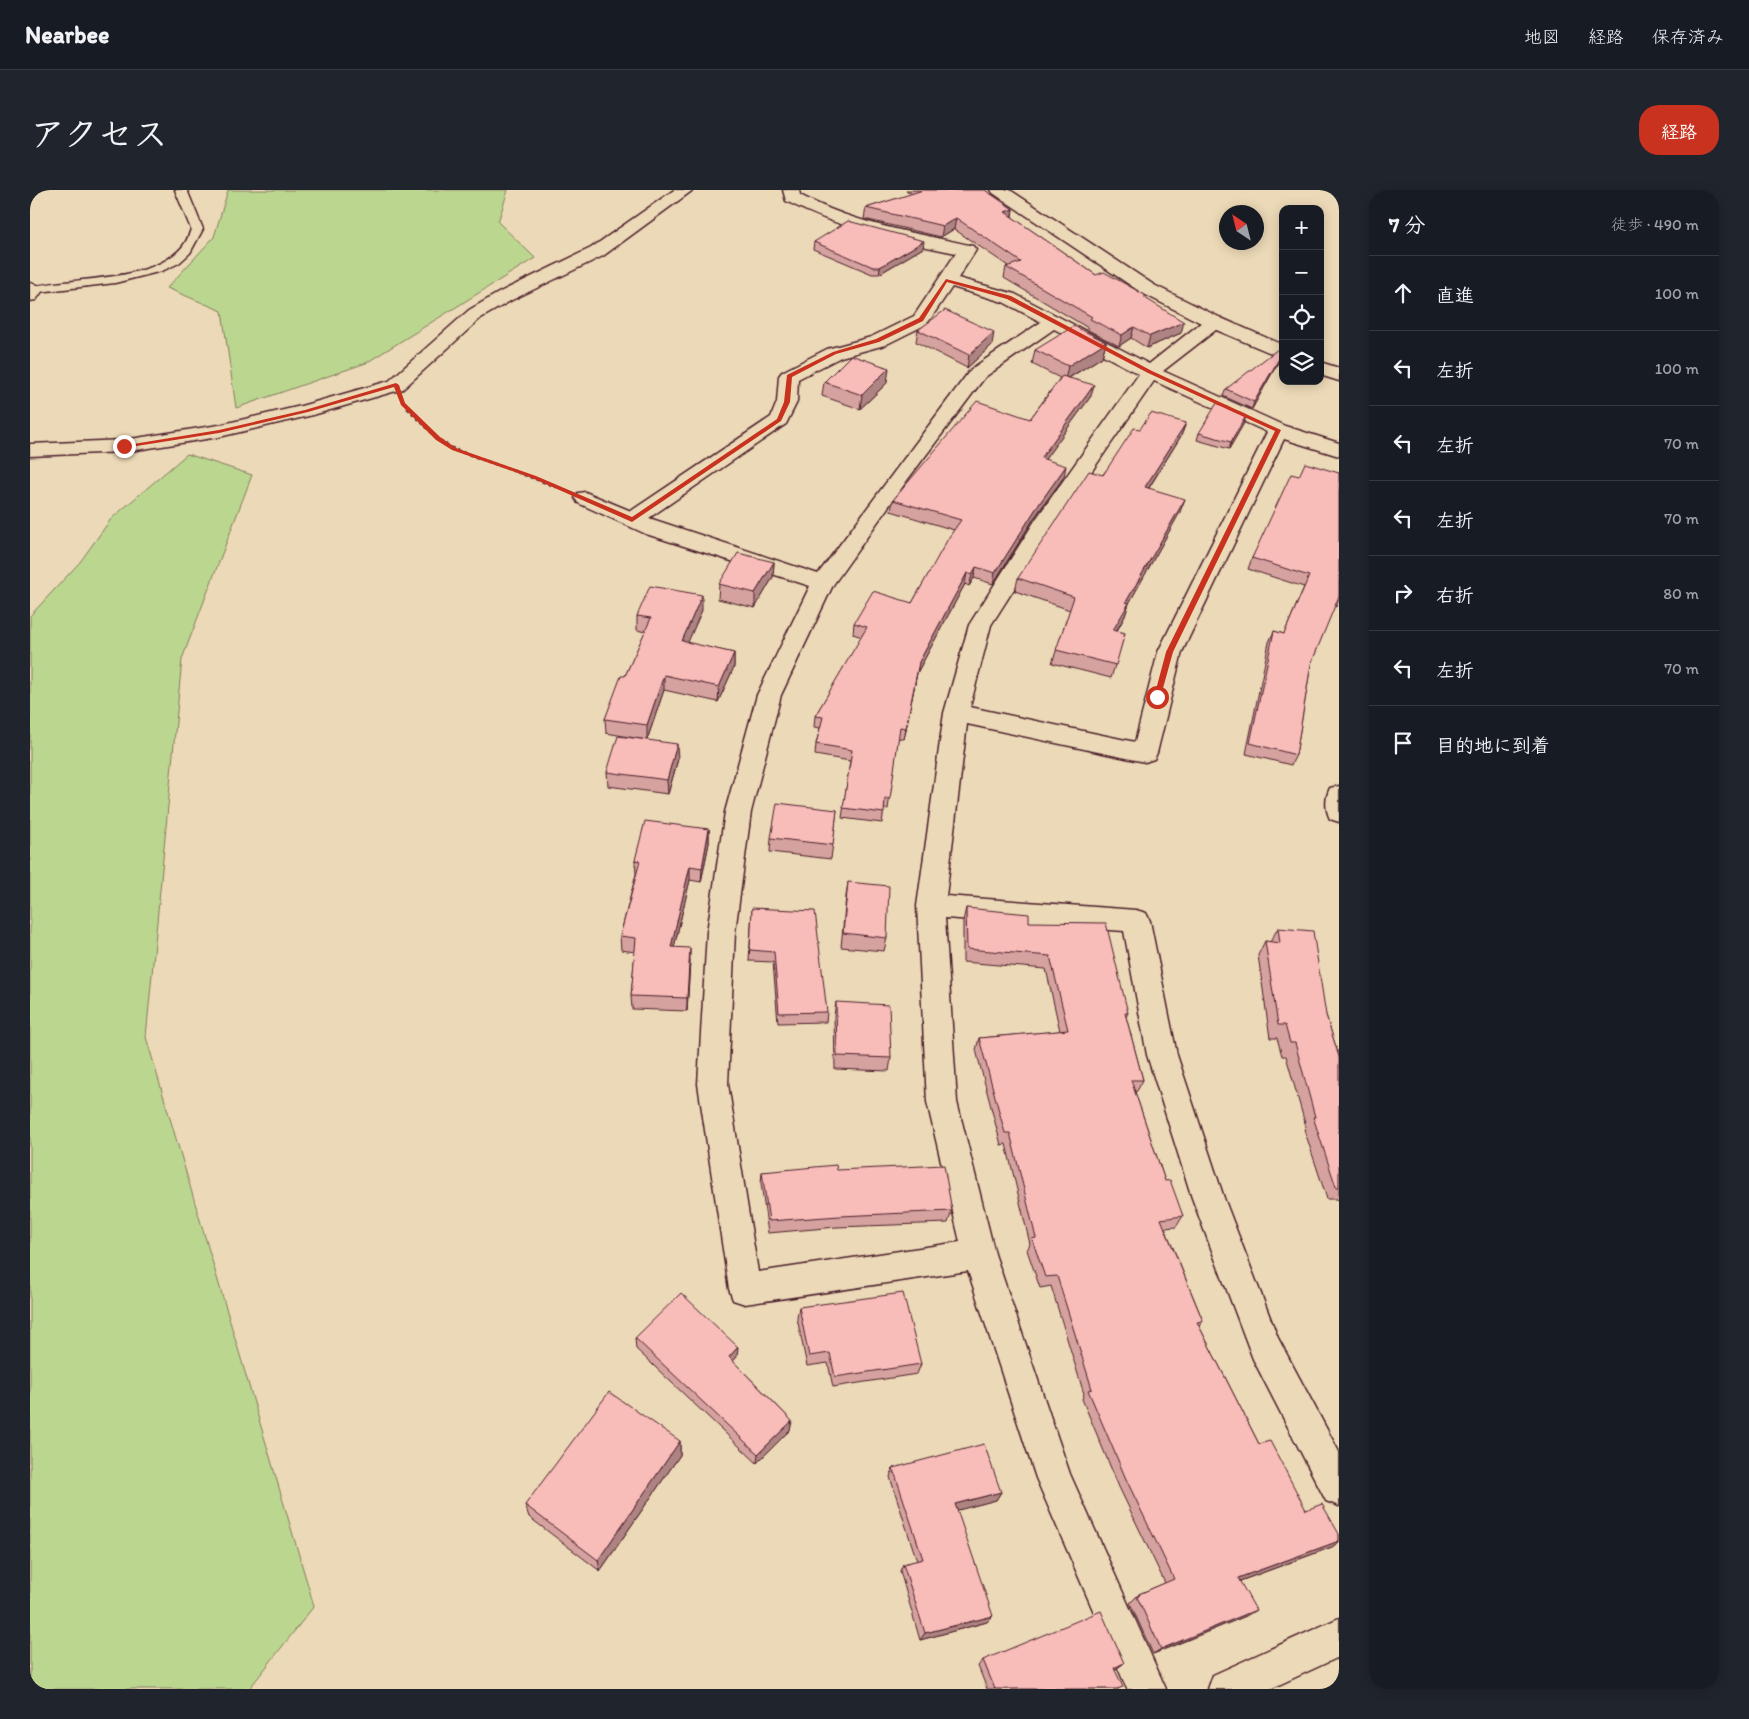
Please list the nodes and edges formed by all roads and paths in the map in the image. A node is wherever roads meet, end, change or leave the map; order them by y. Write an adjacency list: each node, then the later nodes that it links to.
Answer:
1 (181, 190): 6 (lane)
2 (685, 190): 13 (street)
3 (791, 190): 5 (street)
4 (999, 190): 8 (street)
5 (946, 280): 7 (street); 18 (street)
6 (31, 291)
7 (1054, 321): 11 (street); 19 (street)
8 (1214, 322): 9 (street); 11 (street)
9 (1279, 350)
10 (1324, 369): 12 (street)
11 (1150, 372): 14 (street); 20 (street)
12 (1339, 375)
13 (396, 385): 15 (street); 17 (path)
14 (1278, 430): 16 (street); 20 (street)
15 (30, 450)
16 (1339, 450)
17 (585, 498): 18 (street)
18 (632, 520): 19 (street)
19 (823, 583): 24 (street)
20 (956, 713): 23 (street)
21 (1339, 795): 22 (street)
22 (1339, 812)
23 (931, 906): 24 (street); 25 (street)
24 (978, 1254): 27 (street)
25 (1339, 1488)
26 (1339, 1637): 28 (street)
27 (1147, 1689)
28 (1227, 1689)

